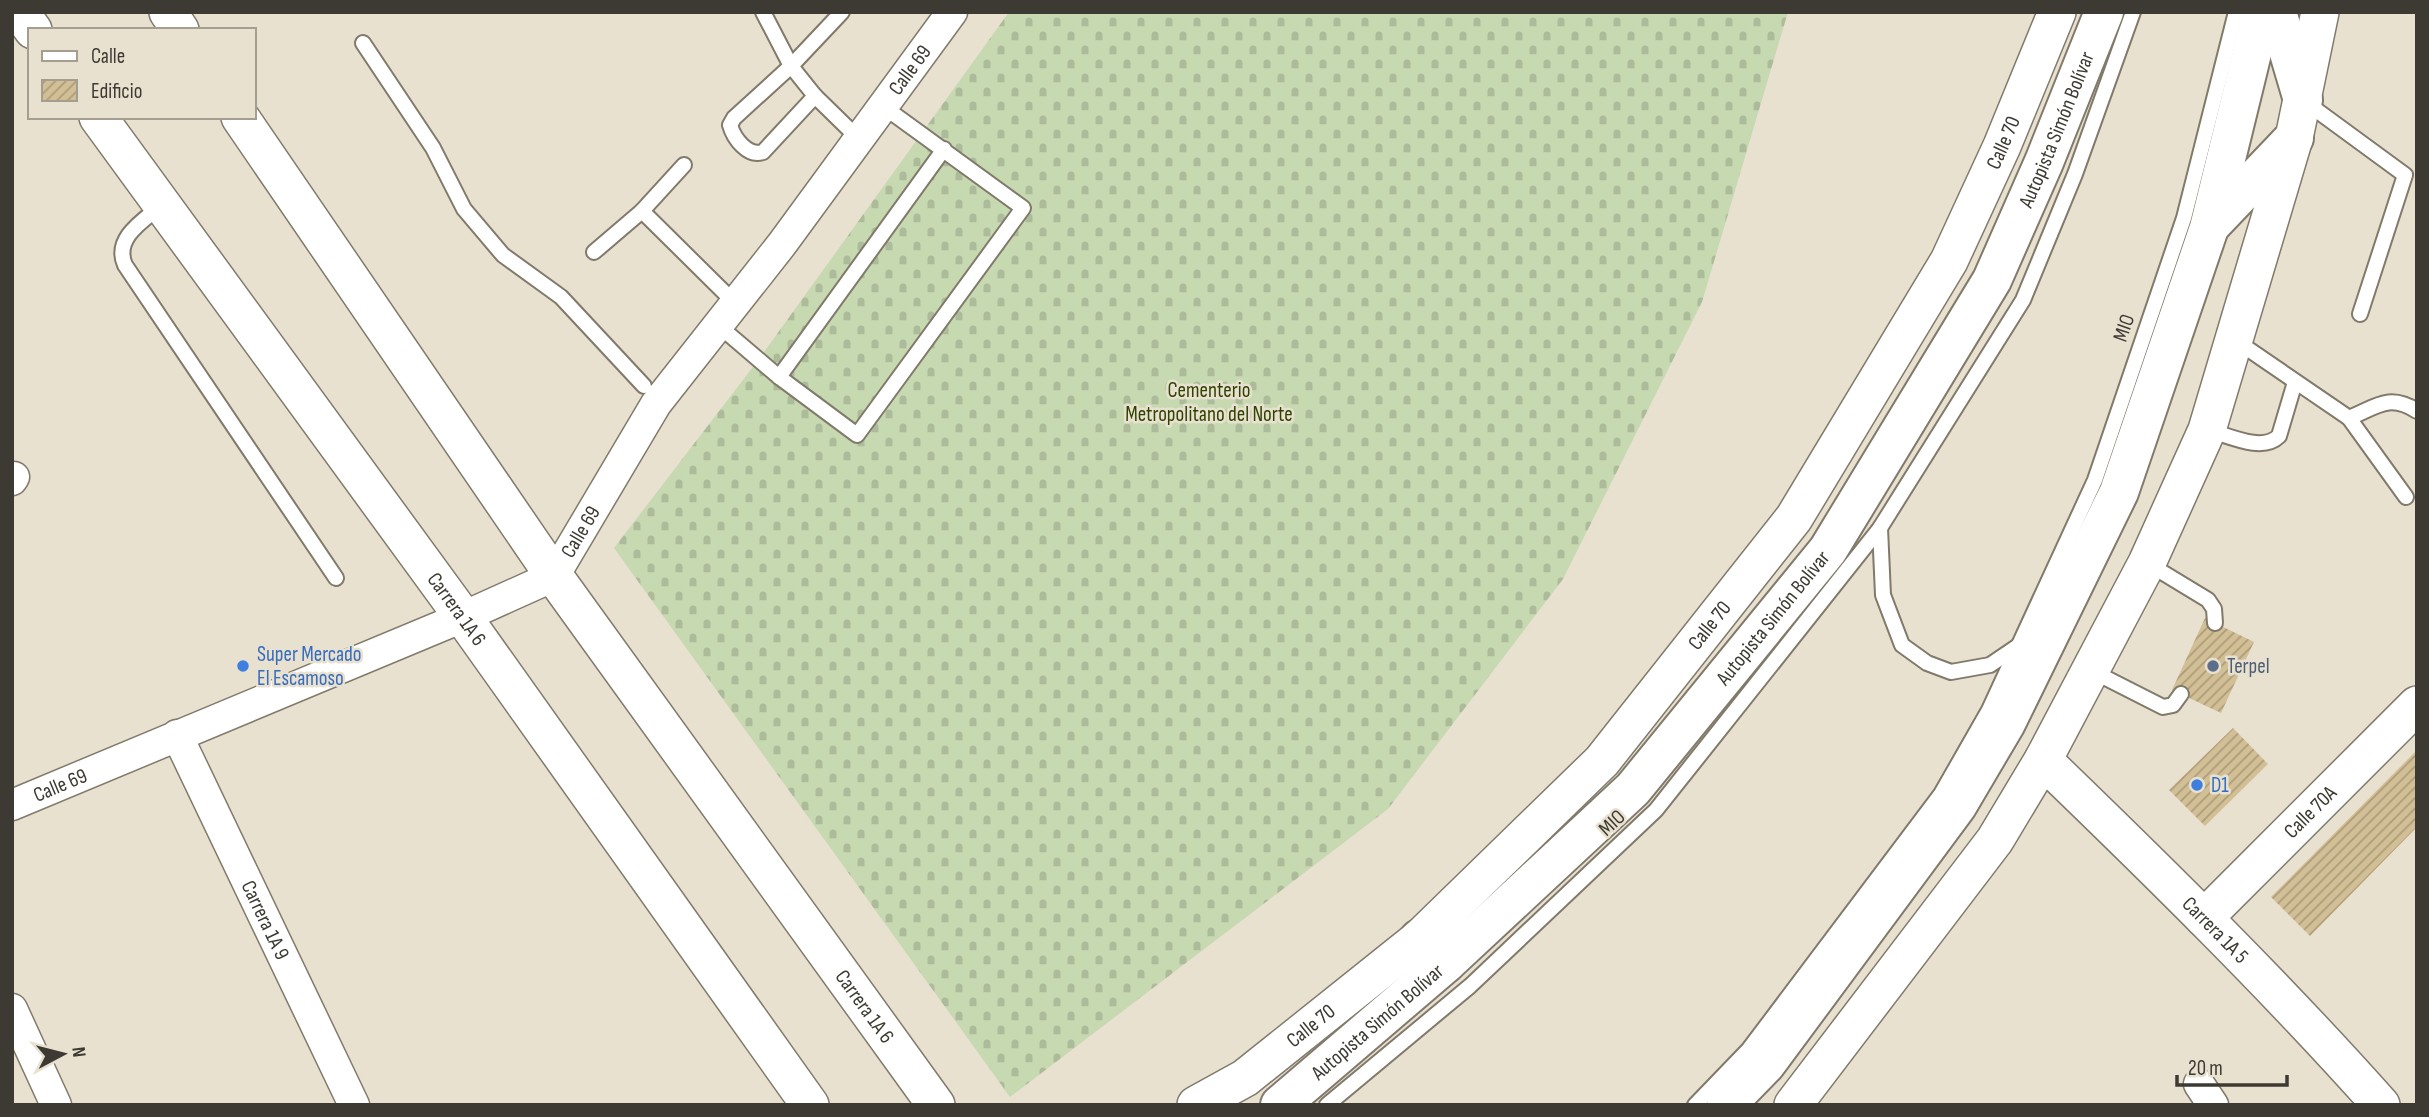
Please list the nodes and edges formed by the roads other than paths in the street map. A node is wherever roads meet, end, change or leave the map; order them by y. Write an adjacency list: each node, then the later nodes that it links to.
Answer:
1 (20, 12): 13 (street)
2 (168, 12): 14 (street)
3 (763, 12): 16 (lane)
4 (842, 12): 16 (lane)
5 (952, 12): 19 (street, Calle 69)
6 (2057, 12): 55 (street, Calle 70)
7 (2104, 12): 55 (highway, Autopista Simón Bolívar)
8 (2133, 12): 41 (lane, MIO)
9 (2236, 12): 47 (lane, MIO)
10 (2262, 12): 29 (highway)
11 (2277, 12): 18 (highway)
12 (2320, 12): 18 (street)
13 (32, 28)
14 (179, 28)
15 (363, 43): 36 (lane)
16 (791, 66): 17 (lane); 17 (lane)
17 (815, 96): 23 (lane)
18 (2303, 100): 22 (street); 26 (lane)
19 (884, 107): 23 (street, Calle 69); 24 (lane)
20 (99, 119): 27 (street, Carrera 1A 6)
21 (241, 119): 43 (street, Carrera 1A 6)
22 (2294, 138): 29 (highway); 33 (street)
23 (860, 140): 31 (street, Calle 69)
24 (944, 149): 34 (lane); 34 (lane)
25 (684, 164): 28 (lane)
26 (2411, 179): 32 (lane)
27 (162, 205): 44 (lane); 45 (street, Carrera 1A 6)
28 (642, 211): 30 (lane); 31 (lane)
29 (2209, 228): 65 (highway)
30 (594, 252)
31 (726, 314): 34 (lane); 36 (street, Calle 69)
32 (2360, 314)
33 (2234, 340): 35 (lane); 39 (street)
34 (779, 377)
35 (2295, 382): 38 (lane); 39 (lane)
36 (650, 395): 43 (street, Calle 69)
37 (2417, 411): 38 (lane)
38 (2348, 418): 40 (lane)
39 (2207, 430): 42 (street)
40 (2406, 497)
41 (1880, 528): 47 (lane); 63 (lane, MIO)
42 (2147, 563): 46 (lane); 48 (street)
43 (554, 576): 45 (street, Calle 69); 57 (street, Carrera 1A 6)
44 (336, 578)
45 (463, 617): 51 (street, Calle 69); 60 (street, Carrera 1A 6)
46 (2215, 623)
47 (2018, 646): 64 (lane, MIO)
48 (2091, 671): 49 (lane); 52 (street)
49 (2180, 694)
50 (2417, 705): 54 (street, Calle 70A)
51 (177, 735): 53 (street, Calle 69); 59 (street, Carrera 1A 9)
52 (2043, 760): 54 (street, Carrera 1A 5); 66 (street)
53 (12, 805)
54 (2204, 918): 67 (street, Carrera 1A 5)
55 (1433, 951): 61 (street, Calle 70); 62 (highway, Autopista Simón Bolívar)
56 (12, 1009): 58 (street)
57 (930, 1101)
58 (56, 1105)
59 (354, 1105)
60 (810, 1105)
61 (1196, 1105)
62 (1280, 1105)
63 (1327, 1105)
64 (1695, 1105)
65 (1726, 1105)
66 (1793, 1105)
67 (2381, 1105)

